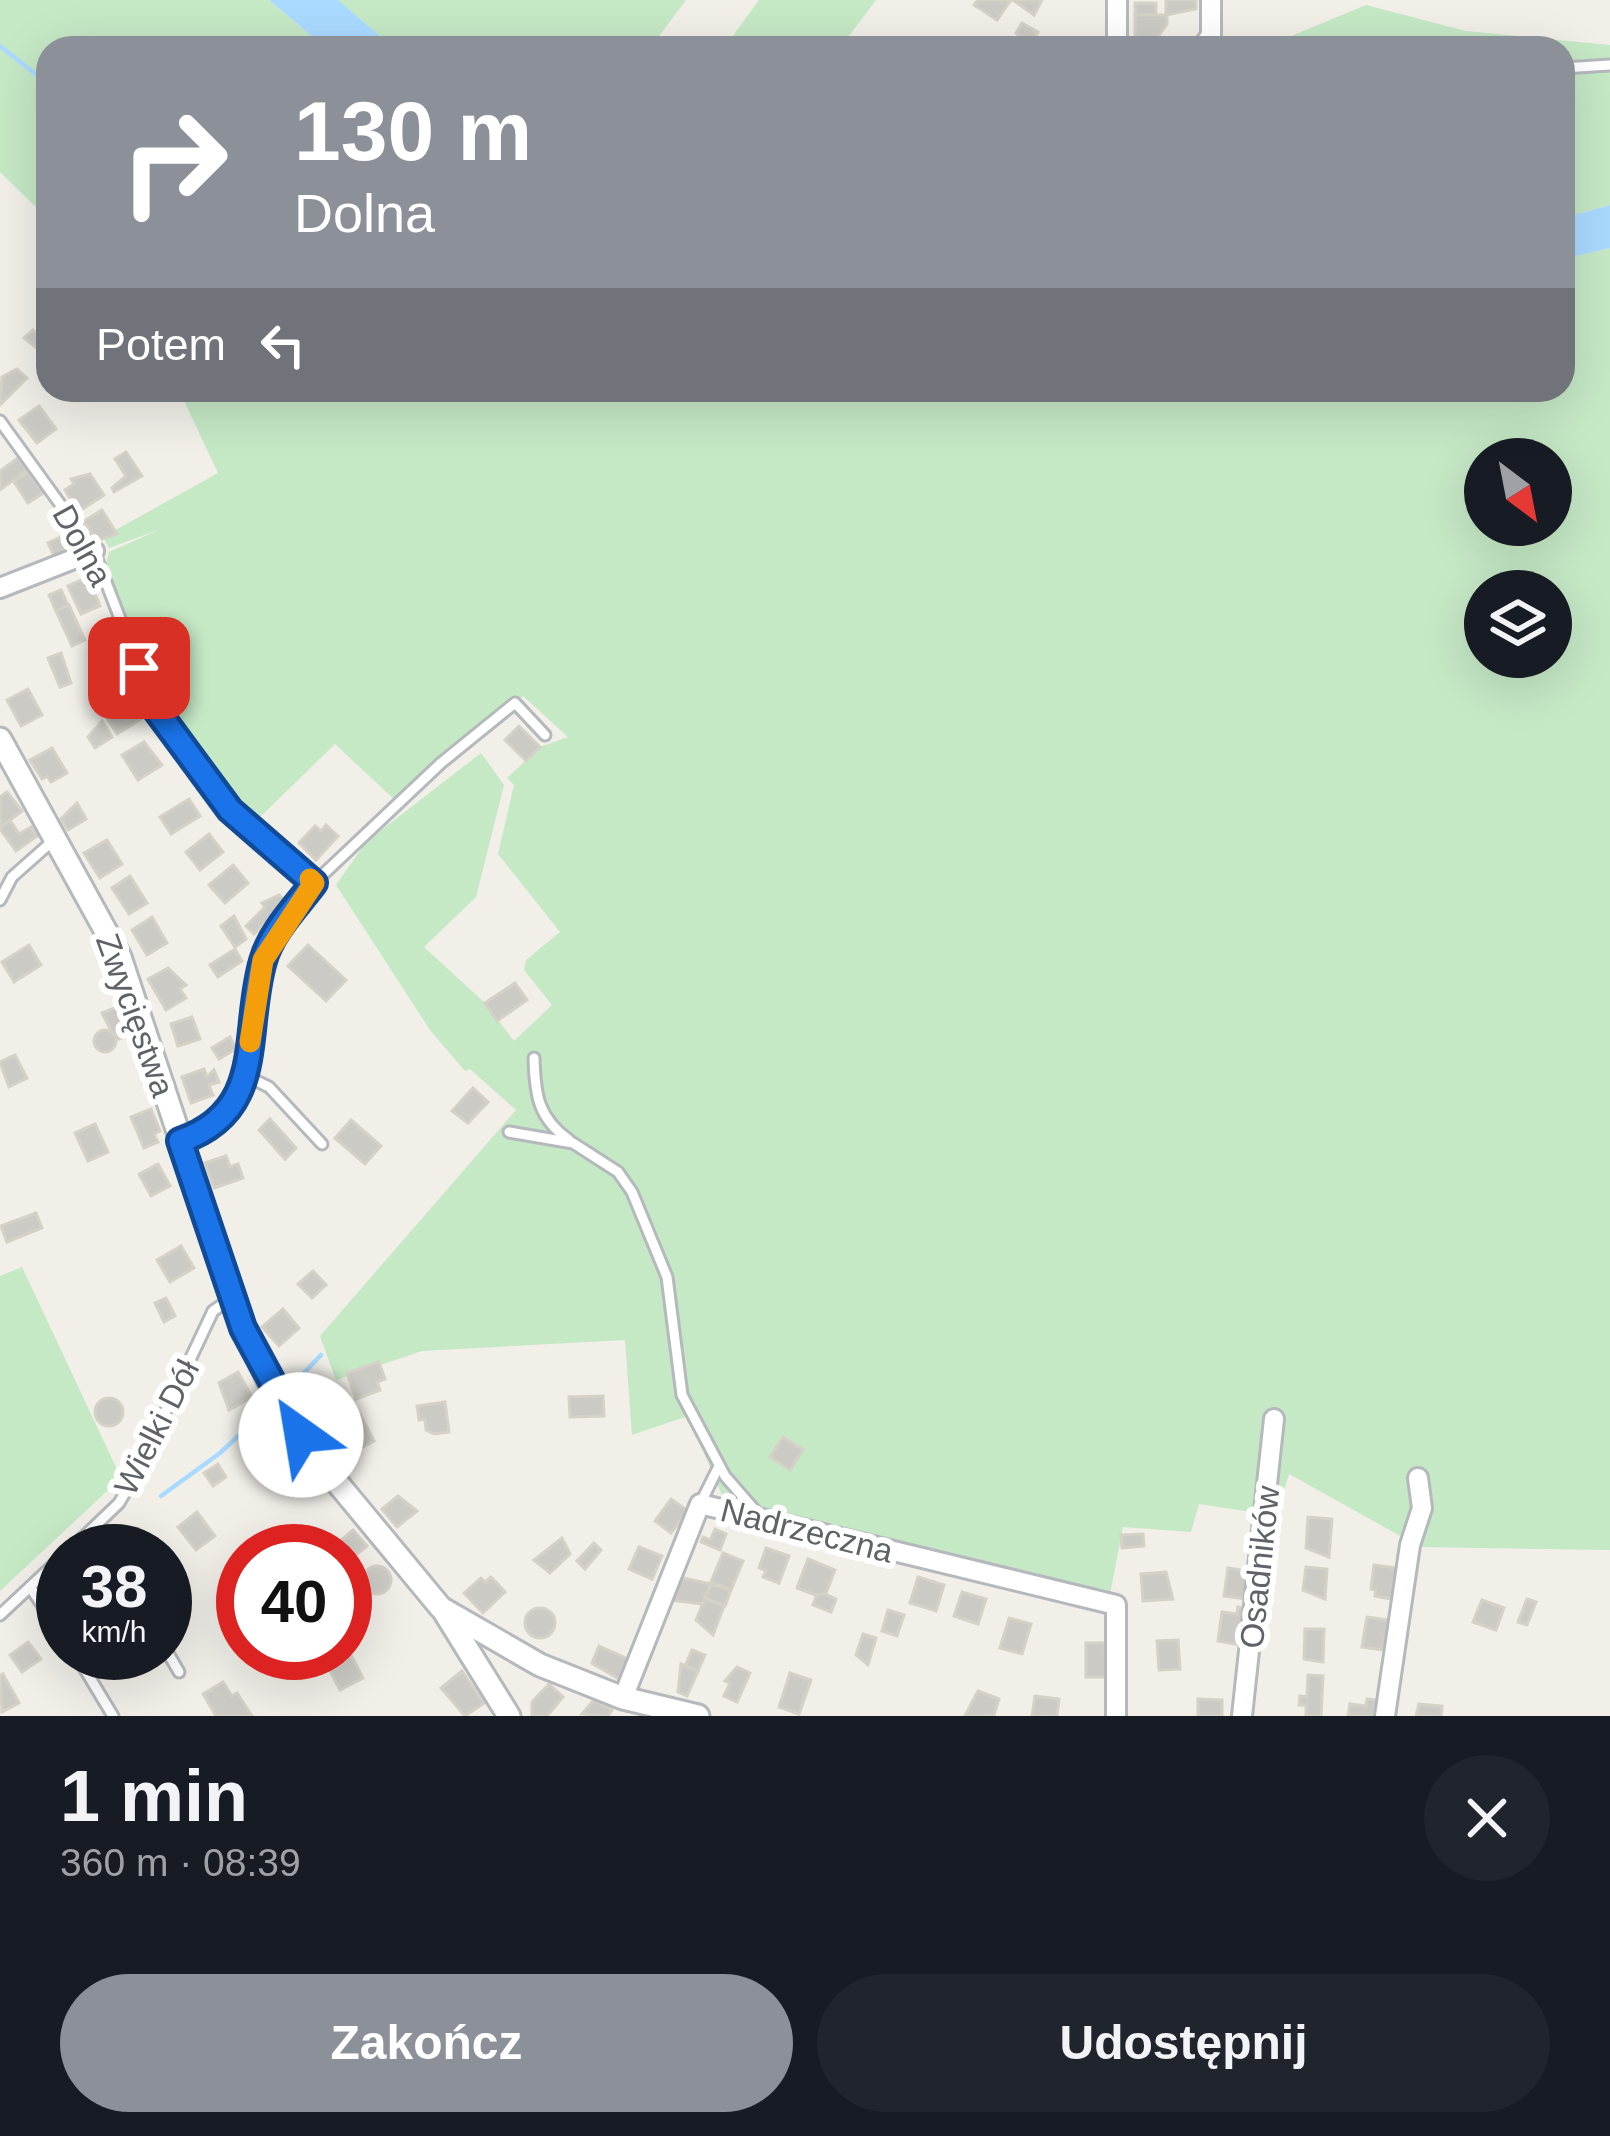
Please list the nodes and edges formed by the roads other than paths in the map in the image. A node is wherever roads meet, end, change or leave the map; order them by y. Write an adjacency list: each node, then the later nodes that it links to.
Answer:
1 (1117, 0): 3 (street)
2 (1211, 0): 4 (street)
3 (1117, 36)
4 (1210, 36)
5 (1610, 65): 6 (lane)
6 (1575, 67)
7 (0, 421): 8 (lane, Dolna)
8 (94, 551): 9 (street); 13 (lane, Dolna)
9 (0, 588)
10 (545, 735): 13 (lane)
11 (0, 739): 12 (street, Zwycięstwa)
12 (56, 838): 14 (lane); 18 (street, Zwycięstwa)
13 (314, 883): 16 (lane)
14 (0, 900)
15 (535, 1058): 19 (lane)
16 (244, 1076): 18 (lane); 20 (lane)
17 (509, 1132): 19 (lane)
18 (180, 1141): 21 (street, Zwycięstwa)
19 (574, 1143): 23 (lane)
20 (322, 1144)
21 (233, 1298): 27 (lane, Wielki Dół); 31 (street, Zwycięstwa)
22 (1274, 1419): 39 (street, Osadników)
23 (719, 1466): 25 (lane); 26 (lane)
24 (1418, 1478): 40 (street)
25 (700, 1504): 26 (street, Nadrzeczna); 34 (street, Nadrzeczna)
26 (761, 1519): 38 (street, Nadrzeczna)
27 (97, 1524)
28 (36, 1582): 29 (lane, Wielki Dół)
29 (30, 1587): 30 (lane); 32 (lane, Wielki Dół)
30 (36, 1596)
31 (442, 1607): 34 (street, Zwycięstwa); 36 (street)
32 (0, 1615)
33 (91, 1680): 35 (lane)
34 (623, 1698): 37 (street, Zwycięstwa)
35 (113, 1716)
36 (509, 1716)
37 (698, 1716)
38 (1116, 1716)
39 (1242, 1716)
40 (1385, 1716)

